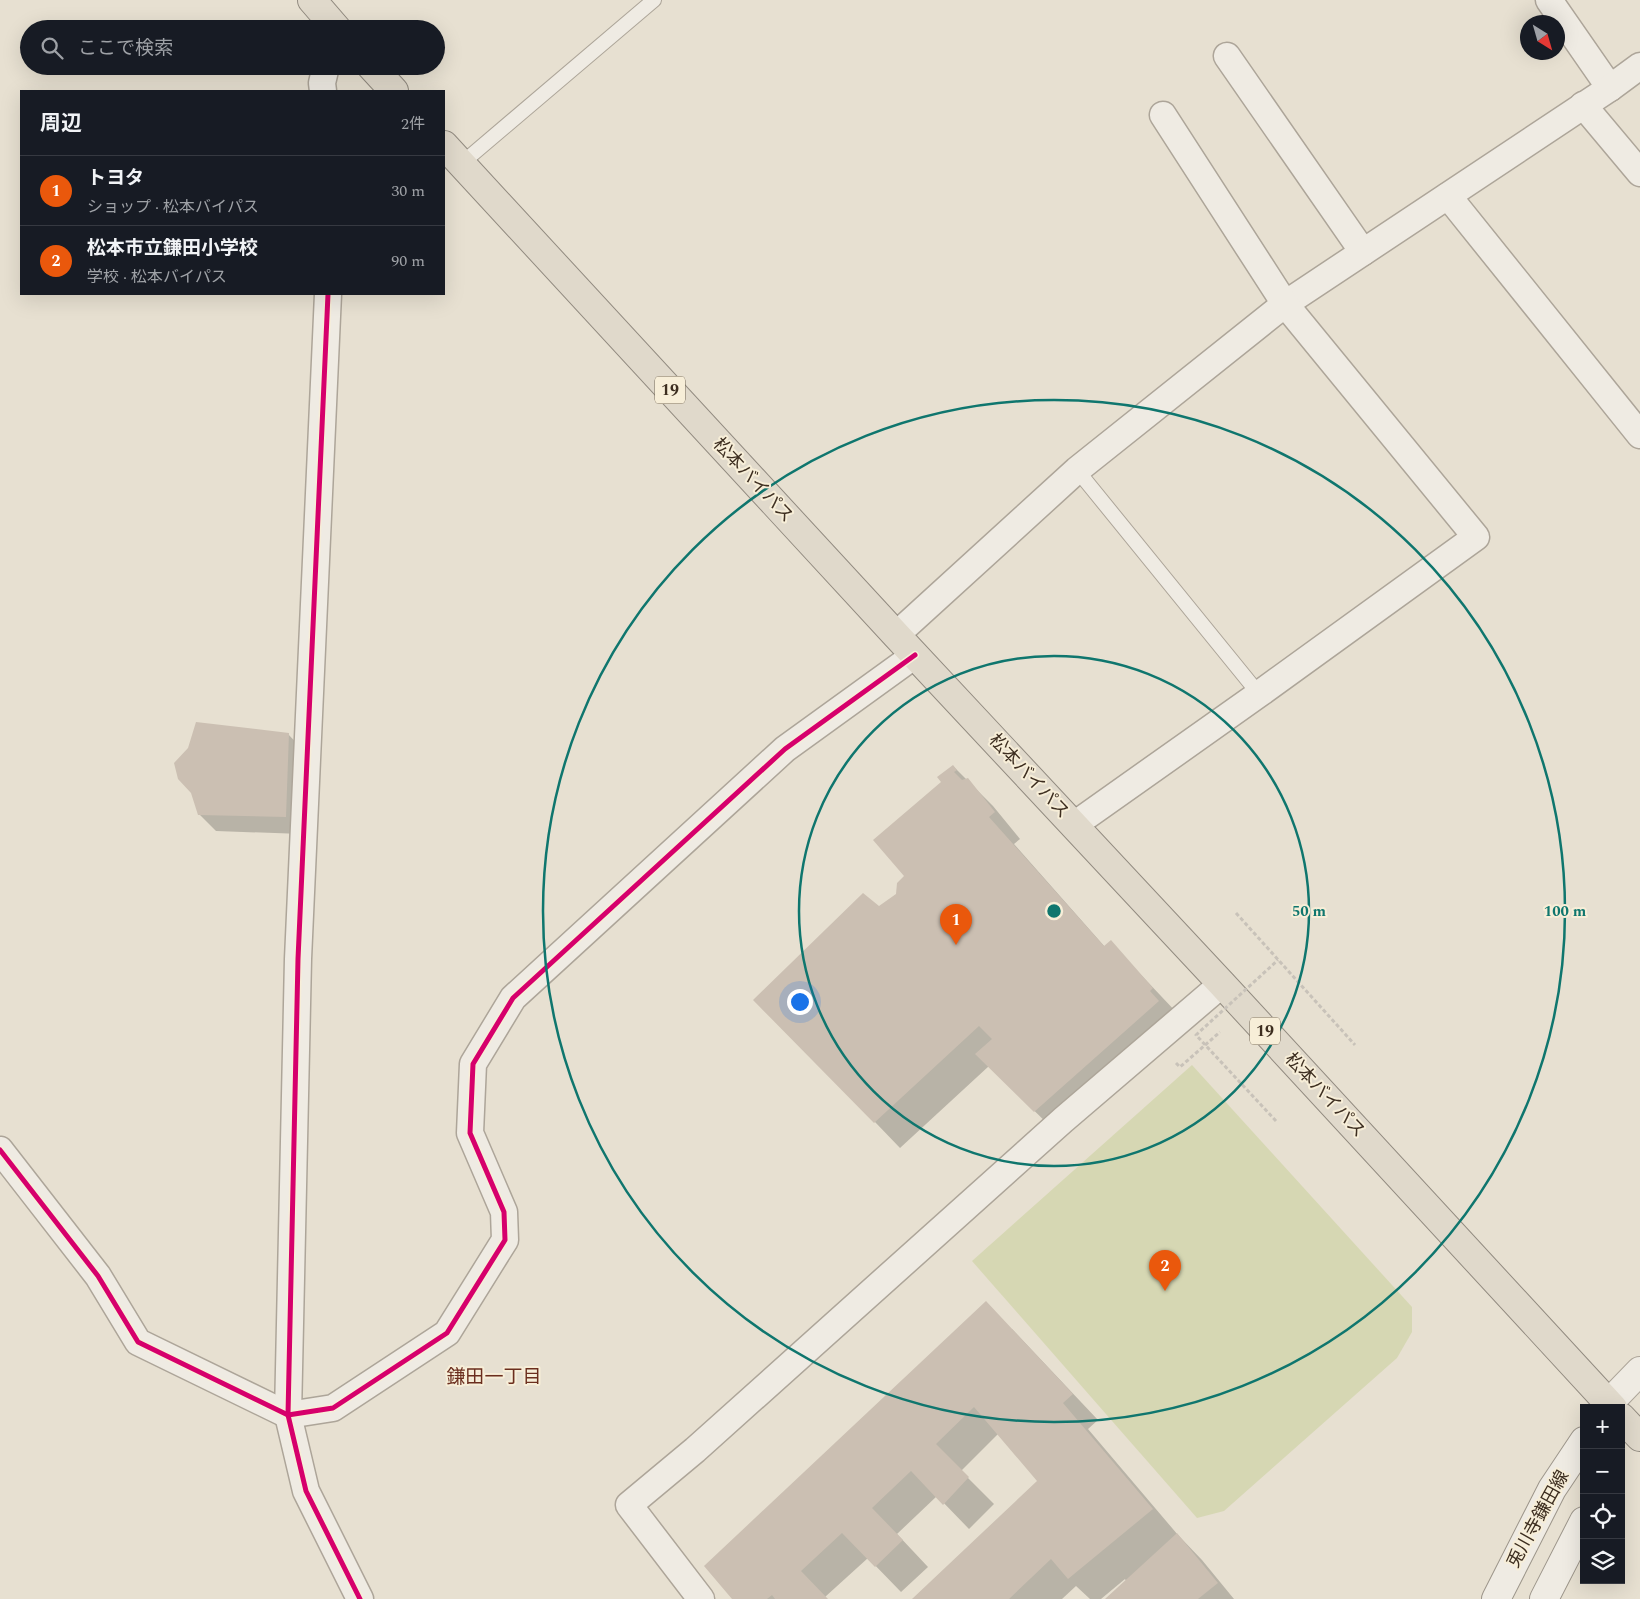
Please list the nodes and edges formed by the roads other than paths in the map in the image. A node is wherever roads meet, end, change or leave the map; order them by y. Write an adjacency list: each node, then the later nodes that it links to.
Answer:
1 (312, 0): 4 (highway)
2 (654, 0): 14 (lane)
3 (1549, 0): 9 (street)
4 (329, 20)
5 (1227, 56): 17 (street)
6 (1640, 66): 9 (street)
7 (324, 75): 10 (street)
8 (379, 75): 11 (highway)
9 (1610, 88): 12 (street)
10 (323, 90)
11 (393, 90)
12 (1583, 106): 15 (street); 16 (street)
13 (1163, 115): 19 (street)
14 (452, 155): 22 (highway, 松本バイパス / 19)
15 (1640, 173)
16 (1448, 196): 17 (street); 20 (street)
17 (1363, 252): 19 (street)
18 (328, 295): 33 (street)
19 (1285, 304): 21 (street); 24 (street)
20 (1640, 435)
21 (1078, 470): 22 (street); 24 (lane)
22 (896, 635): 23 (highway, 松本バイパス / 19)
23 (915, 655): 25 (highway, 松本バイパス / 19); 33 (street)
24 (1260, 694): 25 (street)
25 (1074, 825): 26 (highway, 松本バイパス / 19)
26 (1222, 984): 30 (highway, 松本バイパス / 19); 37 (street)
27 (0, 1150): 33 (street)
28 (1640, 1372): 31 (main road)
29 (1640, 1391): 32 (main road)
30 (1607, 1404)
31 (1625, 1406)
32 (1625, 1411)
33 (288, 1415): 36 (street)
34 (1580, 1447): 38 (main road, 兎川寺鎌田線)
35 (1580, 1529): 39 (main road)
36 (360, 1599)
37 (700, 1599)
38 (1496, 1599)
39 (1544, 1599)

